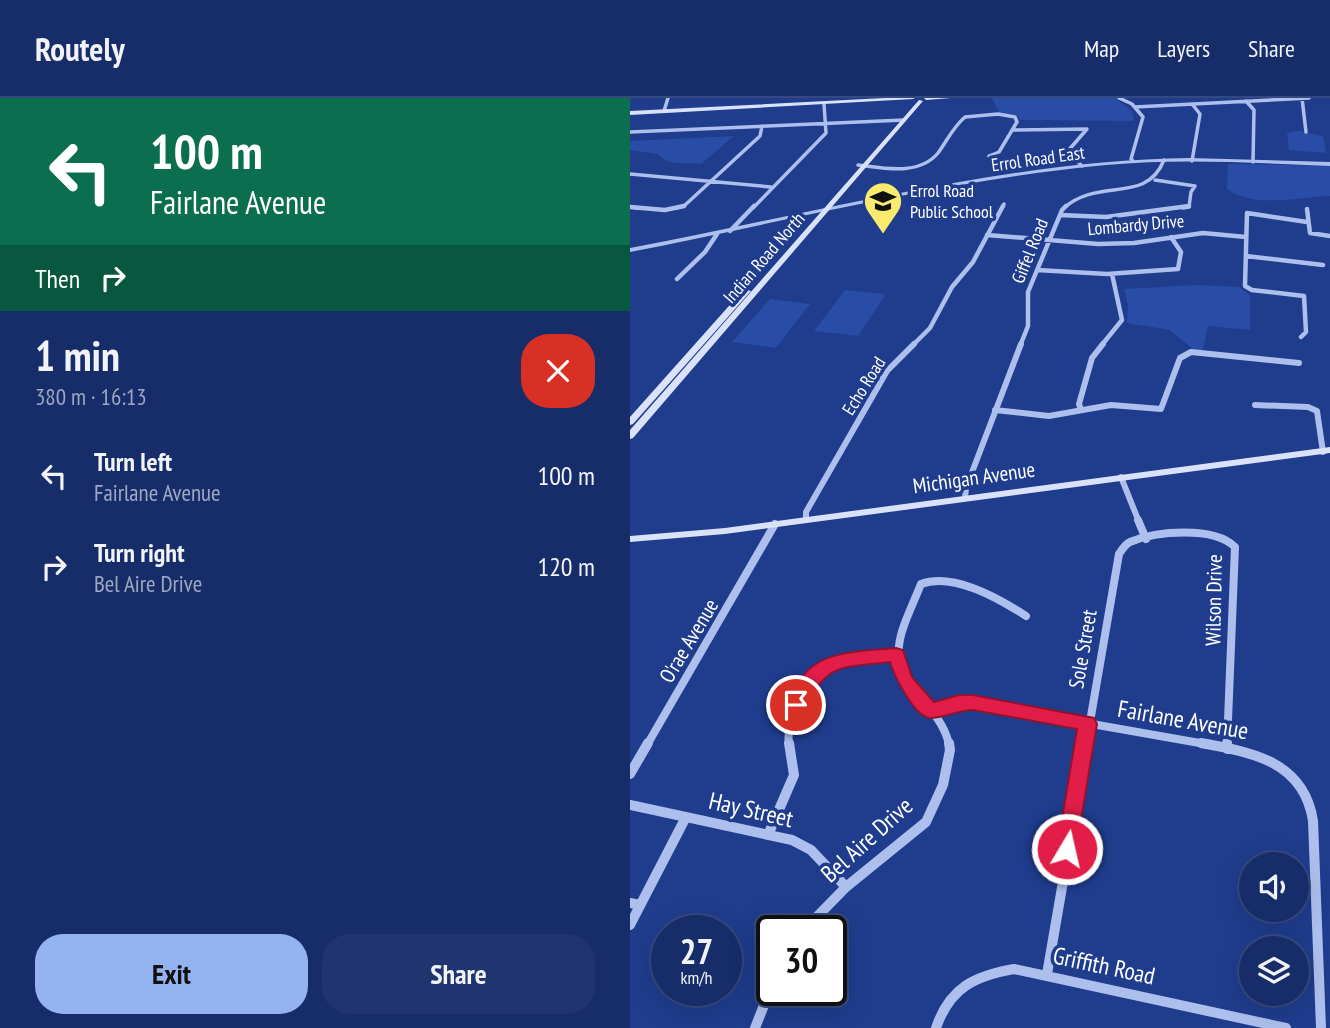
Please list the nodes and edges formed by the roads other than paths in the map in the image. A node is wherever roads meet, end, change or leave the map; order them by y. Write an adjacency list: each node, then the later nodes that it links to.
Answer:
1 (668, 98): 12 (street)
2 (949, 98): 6 (main road)
3 (1119, 98): 11 (street)
4 (1302, 98): 5 (street); 8 (street); 19 (street)
5 (1309, 98)
6 (918, 99): 9 (main road); 14 (main road, Indian Road North)
7 (814, 101): 9 (main road); 12 (main road)
8 (1246, 101): 10 (street); 24 (street)
9 (824, 104): 15 (street)
10 (1192, 104): 11 (street); 23 (street)
11 (1135, 107): 22 (street)
12 (664, 111): 13 (main road)
13 (630, 113)
14 (901, 120): 15 (street); 26 (main road, Indian Road North)
15 (826, 122): 16 (street); 31 (street)
16 (762, 126): 18 (street); 30 (street)
17 (1012, 130): 20 (street); 26 (street); 27 (street)
18 (630, 132)
19 (1306, 132)
20 (989, 156)
21 (1164, 160): 22 (street, Errol Road East); 23 (street, Errol Road East); 29 (street)
22 (1133, 161): 27 (street, Errol Road East)
23 (1192, 161): 24 (street, Errol Road East)
24 (1253, 162): 25 (street, Errol Road East)
25 (1330, 164)
26 (861, 165): 35 (main road, Indian Road North); 36 (main road, Indian Road North)
27 (1082, 166): 35 (street, Errol Road East)
28 (630, 174): 30 (street)
29 (1155, 180): 37 (street, Giffel Road); 37 (street)
30 (709, 182): 31 (street); 33 (street)
31 (771, 187): 39 (street)
32 (1004, 204): 41 (street, Echo Road)
33 (630, 208)
34 (1307, 209): 38 (street)
35 (827, 211): 36 (street, Errol Road East); 58 (main road, Indian Road North)
36 (816, 213): 39 (street, Errol Road East); 57 (main road, Indian Road North)
37 (1059, 215): 45 (street, Giffel Road)
38 (1307, 222): 42 (street); 44 (street)
39 (730, 231): 40 (street, Errol Road East)
40 (717, 233): 46 (street, Errol Road East); 51 (street)
41 (987, 235): 45 (street, Lombardy Drive); 62 (street, Echo Road)
42 (1330, 236)
43 (1171, 237): 44 (street, Lombardy Drive); 45 (street, Lombardy Drive); 50 (street)
44 (1246, 237): 47 (street)
45 (1049, 241): 49 (street, Giffel Road)
46 (630, 250)
47 (1246, 256): 48 (street); 52 (street)
48 (1322, 265)
49 (1037, 270): 50 (street); 55 (street, Giffel Road)
50 (1112, 274): 56 (street)
51 (677, 279)
52 (1301, 337)
53 (1299, 363): 56 (street)
54 (1255, 405): 59 (street)
55 (995, 410): 56 (street); 61 (street, Giffel Road)
56 (1081, 410)
57 (630, 422)
58 (630, 436)
59 (1328, 452): 60 (main road, Michigan Avenue)
60 (1121, 477): 61 (main road, Michigan Avenue); 65 (street)
61 (965, 498): 62 (main road, Michigan Avenue)
62 (806, 520): 63 (main road, Michigan Avenue)
63 (775, 524): 64 (main road, Michigan Avenue); 71 (street, O'rae Avenue)
64 (630, 539)
65 (1146, 539): 69 (street, Sole Street); 70 (street, Wilson Drive)
66 (1026, 616): 67 (street)
67 (896, 654): 68 (street, Bel Aire Drive); 74 (street)
68 (931, 710): 69 (street, Fairlane Avenue); 75 (street, Bel Aire Drive)
69 (1087, 724): 70 (street, Fairlane Avenue); 79 (street, Sole Street)
70 (1227, 749): 84 (street, Fairlane Avenue)
71 (630, 774)
72 (630, 805): 73 (street, Hay Street)
73 (686, 817): 74 (street, Hay Street); 76 (street)
74 (768, 835): 75 (street, Hay Street)
75 (846, 887): 77 (street, Bel Aire Drive)
76 (635, 904): 78 (street)
77 (819, 915)
78 (630, 925)
79 (1047, 974): 82 (street, Griffith Road); 83 (street, Griffith Road)
80 (764, 1006): 81 (street)
81 (755, 1028)
82 (936, 1028)
83 (1286, 1028)
84 (1321, 1028)

